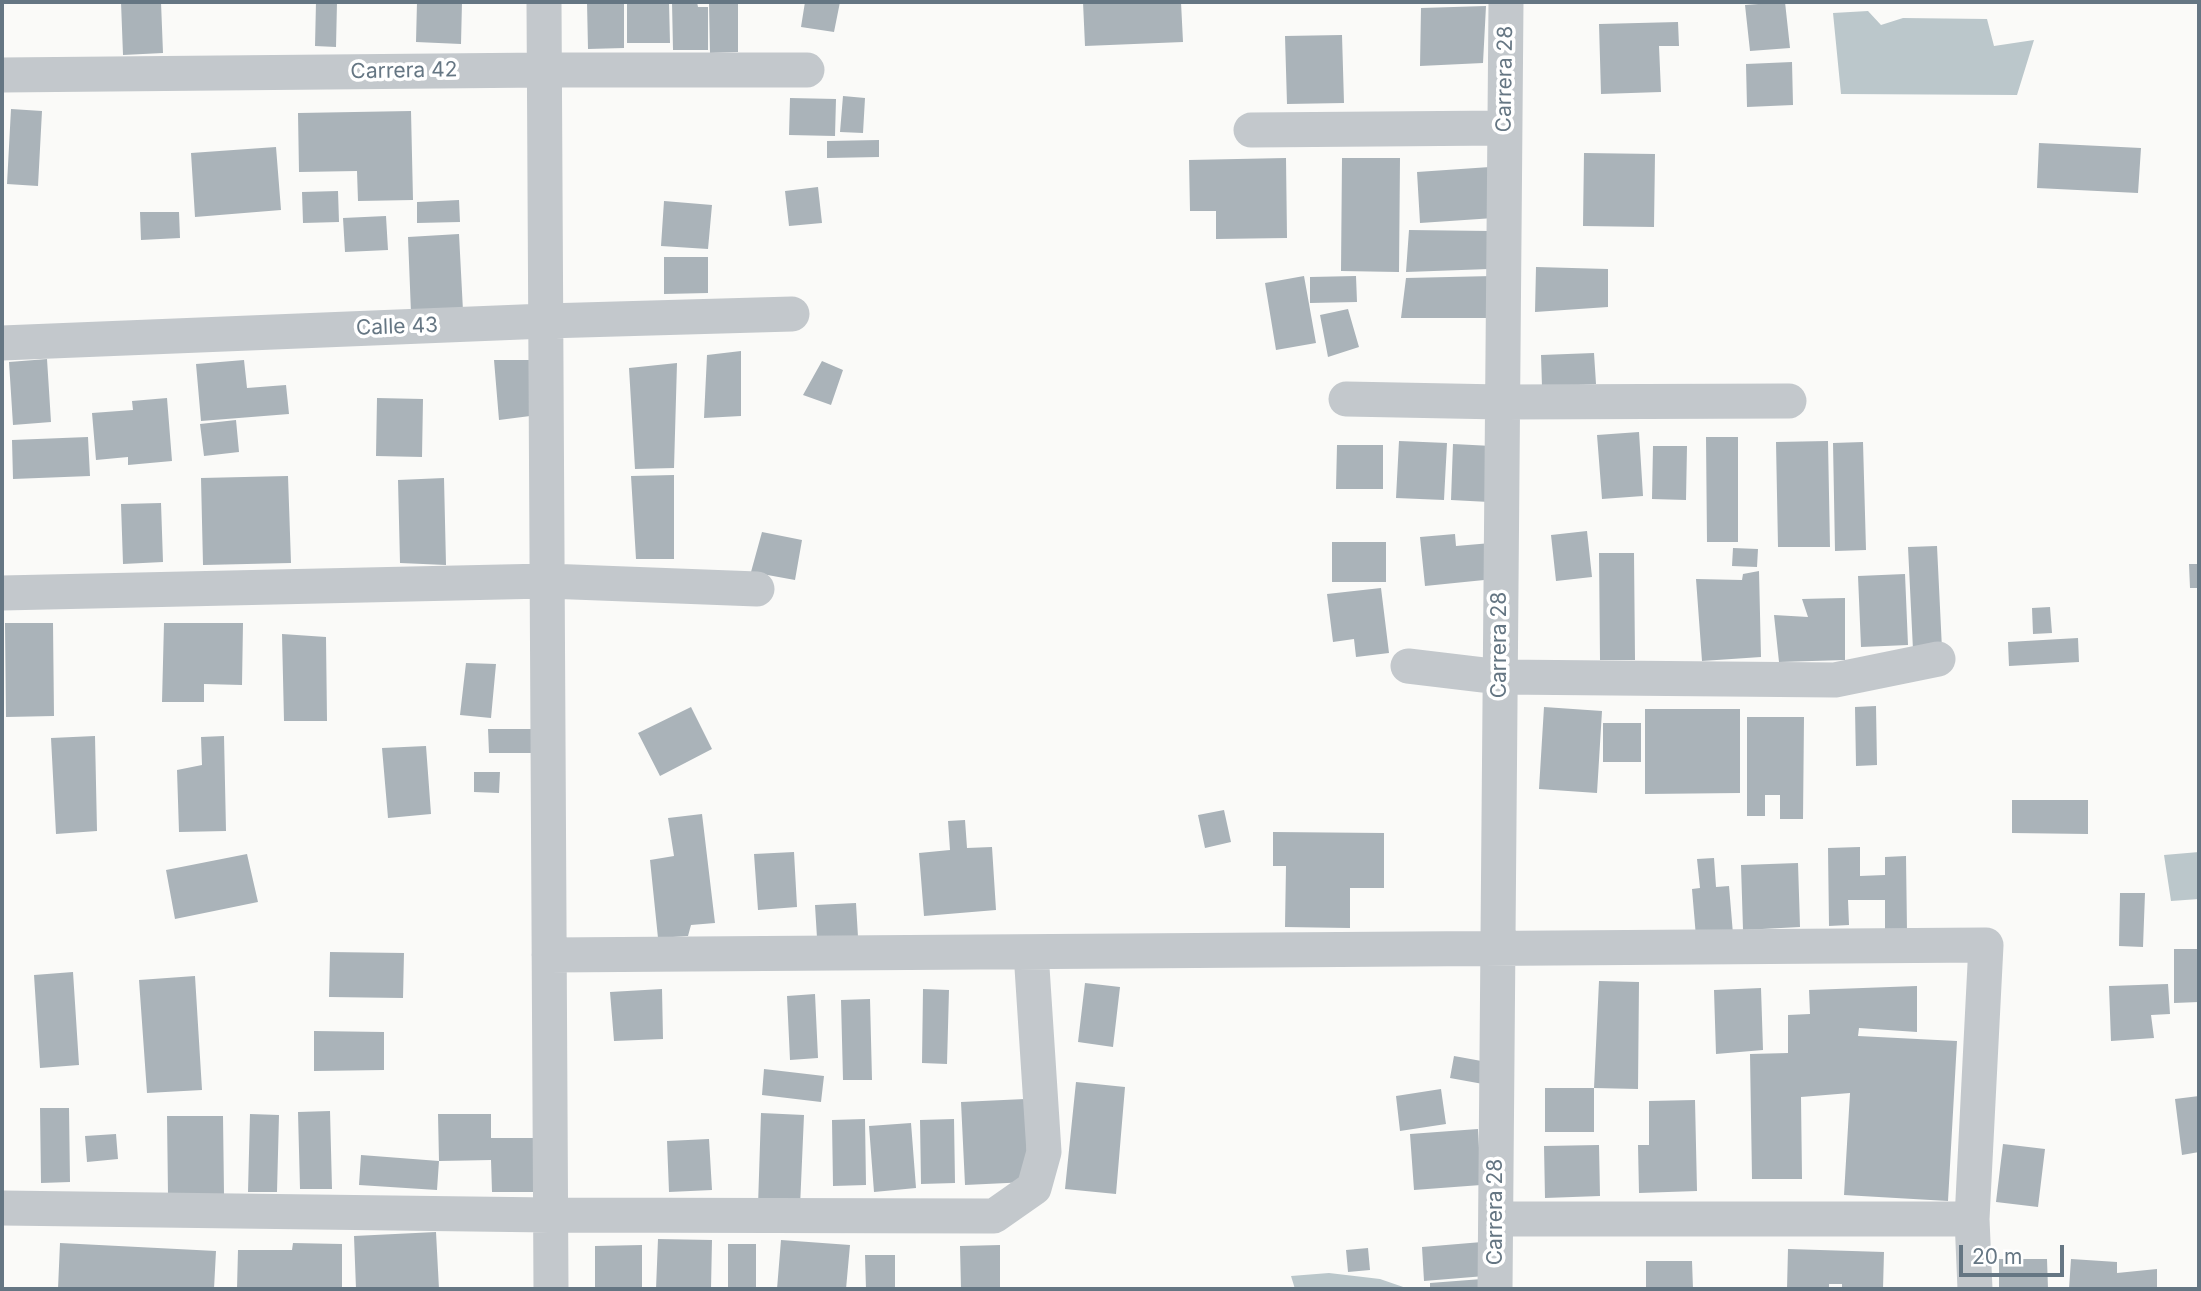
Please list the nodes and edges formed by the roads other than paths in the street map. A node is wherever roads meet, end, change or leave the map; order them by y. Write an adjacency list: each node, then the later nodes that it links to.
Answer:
1 (544, 2): 3 (street)
2 (1506, 2): 6 (street, Carrera 28)
3 (545, 70): 4 (street, Carrera 42); 5 (street, Carrera 42); 9 (street)
4 (807, 70)
5 (2, 75)
6 (1504, 128): 7 (street); 13 (street, Carrera 28)
7 (1251, 130)
8 (792, 314): 9 (street, Calle 43)
9 (546, 321): 10 (street, Calle 43); 14 (street)
10 (2, 343)
11 (1346, 399): 13 (street)
12 (1789, 401): 13 (street)
13 (1502, 402): 19 (street, Carrera 28)
14 (547, 581): 15 (street); 16 (street); 22 (street)
15 (757, 589)
16 (2, 593)
17 (1938, 659): 19 (street)
18 (1408, 666): 19 (street)
19 (1500, 677): 20 (street, Carrera 28)
20 (1498, 950): 21 (street); 25 (street, Carrera 28); 26 (street)
21 (1031, 952): 22 (street); 24 (street)
22 (549, 955): 24 (street)
23 (2, 1208): 24 (street)
24 (551, 1215): 27 (street)
25 (1496, 1219): 26 (street); 28 (street, Carrera 28)
26 (1972, 1219): 29 (street)
27 (551, 1289)
28 (1495, 1289)
29 (1975, 1289)

